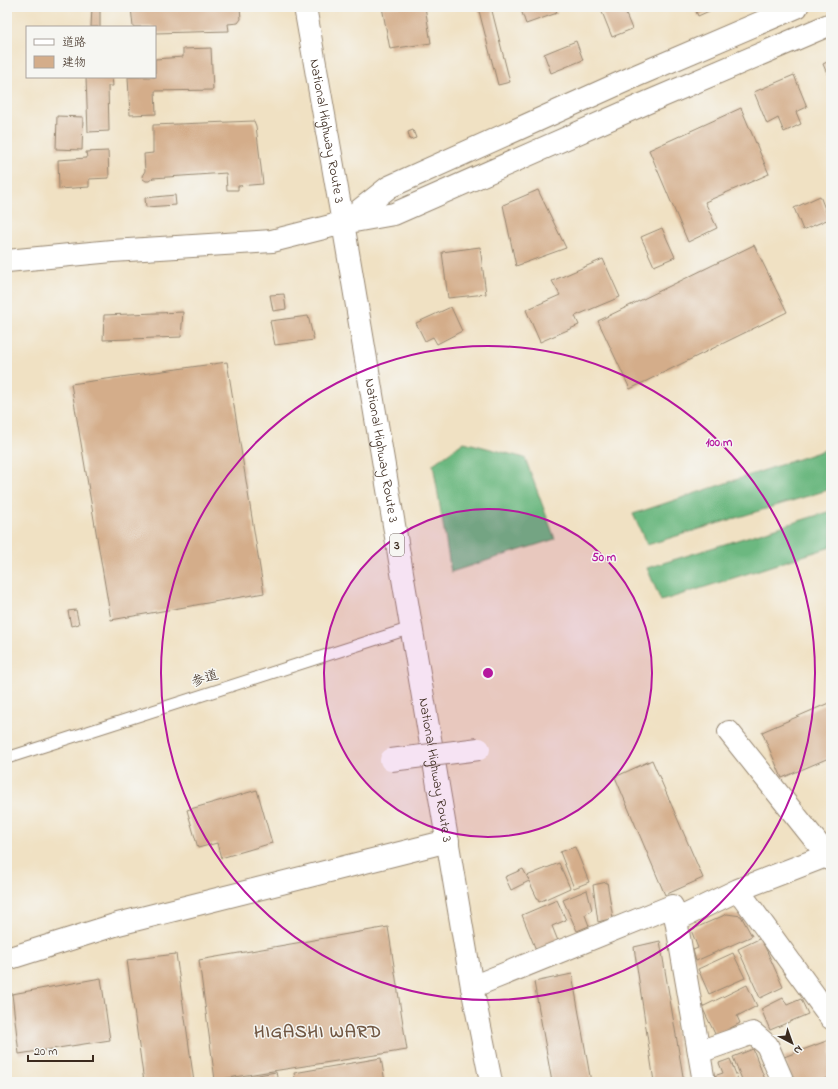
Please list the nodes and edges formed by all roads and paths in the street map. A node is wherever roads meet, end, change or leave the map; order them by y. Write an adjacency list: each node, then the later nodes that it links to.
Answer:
1 (305, 7): 4 (main road, National Highway Route 3 / 3)
2 (797, 7): 4 (main road)
3 (831, 24): 4 (main road)
4 (343, 223): 5 (main road); 6 (main road, National Highway Route 3 / 3)
5 (7, 261)
6 (411, 628): 9 (lane, 参道); 11 (main road, National Highway Route 3 / 3)
7 (729, 732): 12 (main road)
8 (479, 749): 10 (main road, bridge)
9 (7, 758)
10 (391, 760)
11 (448, 841): 15 (main road); 16 (main road, National Highway Route 3 / 3)
12 (830, 856): 13 (main road)
13 (738, 890): 14 (main road); 17 (main road)
14 (676, 920): 16 (main road); 18 (main road)
15 (7, 959)
16 (472, 987): 19 (main road, National Highway Route 3 / 3)
17 (831, 1018)
18 (699, 1052): 20 (main road); 21 (main road)
19 (491, 1082)
20 (704, 1082)
21 (783, 1082)

